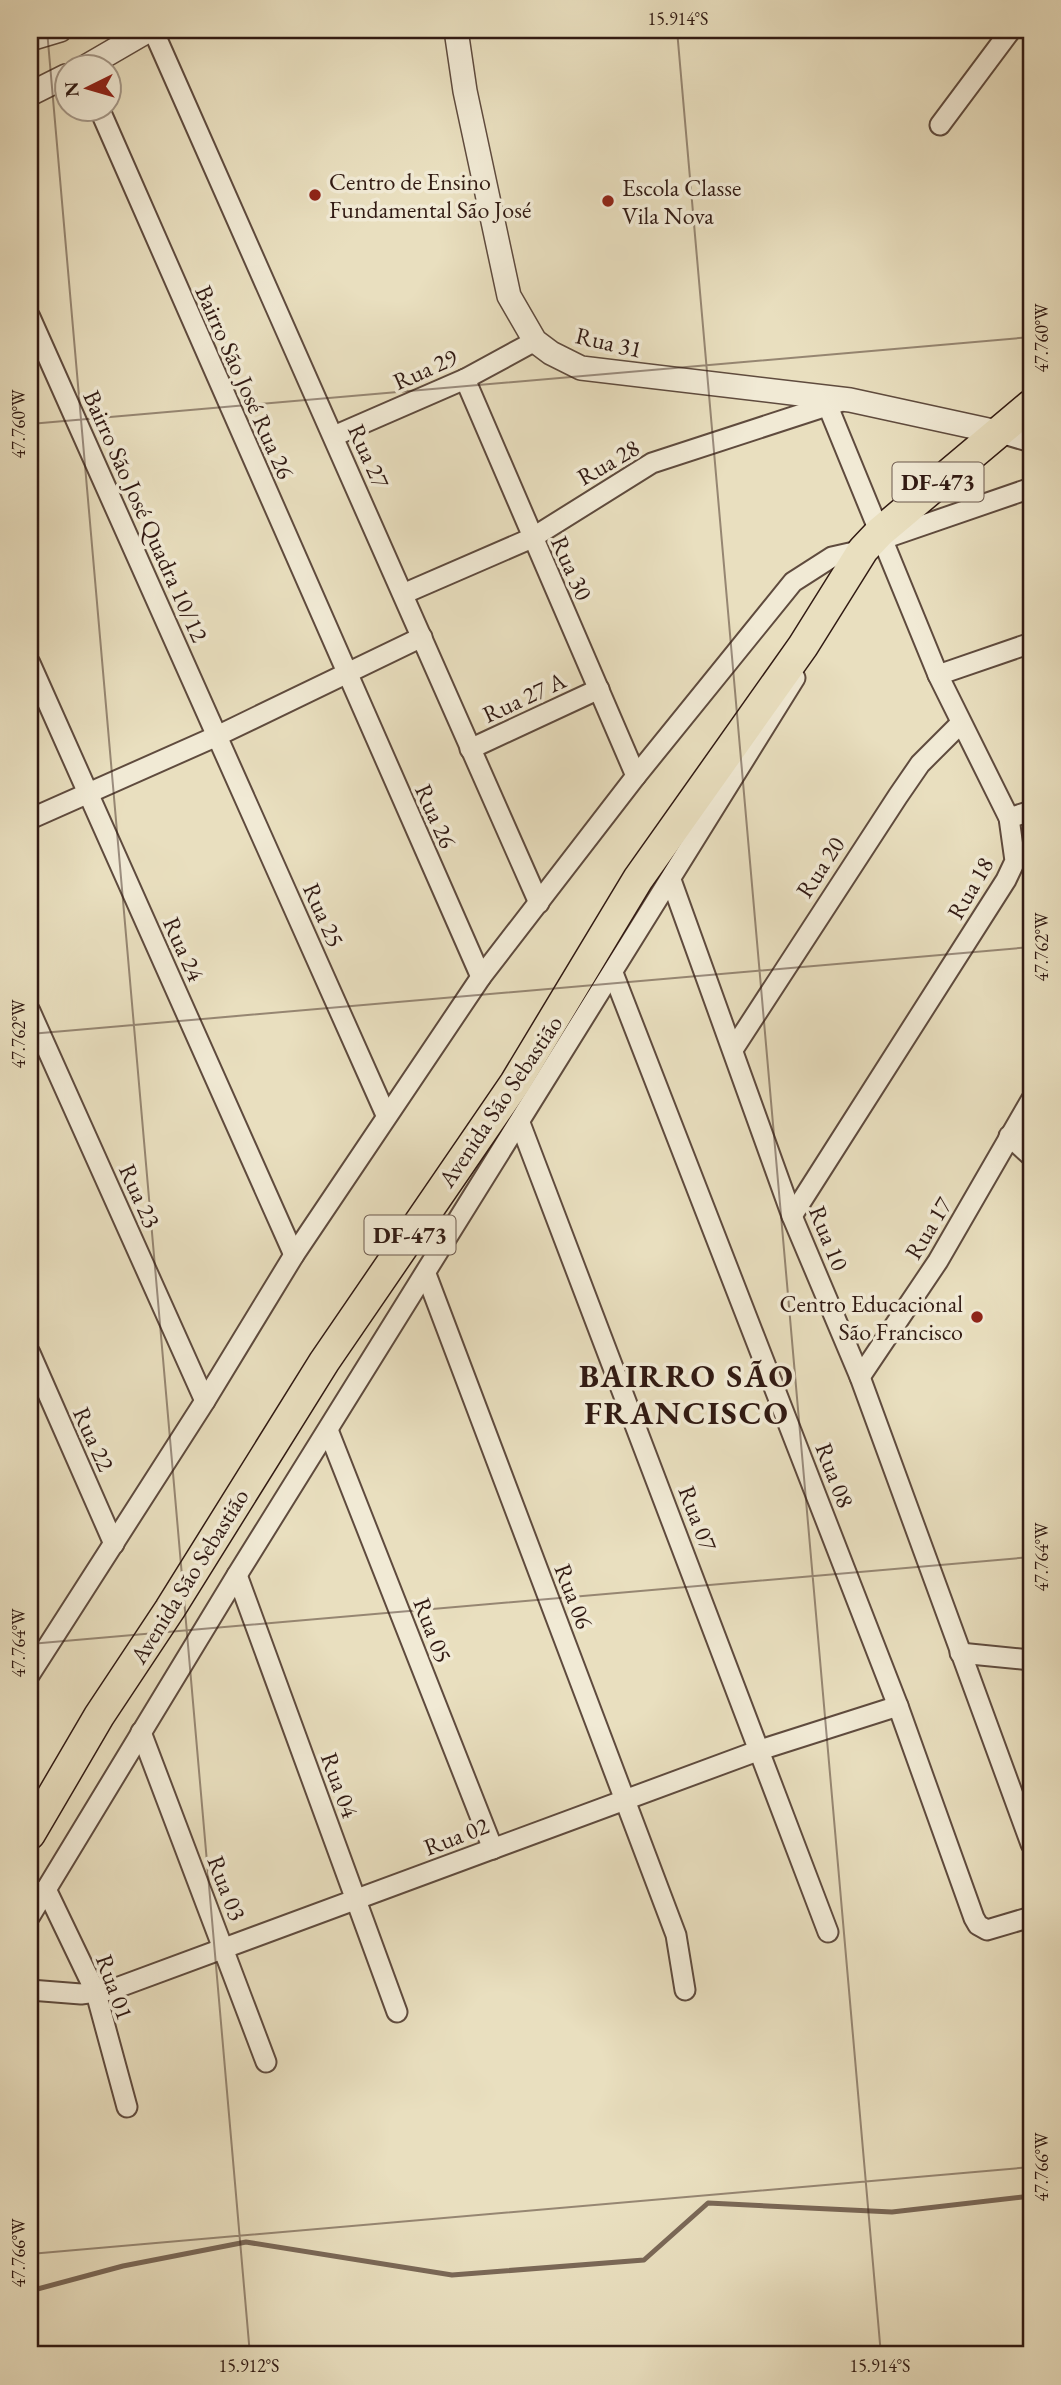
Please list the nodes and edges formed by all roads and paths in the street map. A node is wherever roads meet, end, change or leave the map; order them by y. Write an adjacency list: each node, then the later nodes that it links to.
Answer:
1 (60, 30): 5 (street)
2 (151, 30): 6 (street); 18 (street, Rua 27)
3 (456, 30): 12 (street, Rua 31)
4 (1011, 30): 10 (street)
5 (30, 39)
6 (112, 52)
7 (52, 83): 8 (street)
8 (30, 94)
9 (105, 122): 28 (street, Bairro São José Rua 26)
10 (940, 125)
11 (30, 317): 32 (street, Bairro São José Quadra 10/12)
12 (535, 341): 13 (street, Rua 29); 14 (street, Rua 31)
13 (465, 379): 18 (street, Rua 29); 21 (street, Rua 30)
14 (850, 400): 15 (street, Rua 28); 17 (street, Rua 31)
15 (827, 404): 21 (street, Rua 28); 22 (street, Rua 18)
16 (1031, 405): 17 (main road, Avenida São Sebastião / DF-473)
17 (997, 432): 19 (street); 22 (main road, Avenida São Sebastião / DF-473)
18 (334, 436): 23 (street, Rua 27)
19 (1031, 442)
20 (1031, 488): 22 (street)
21 (532, 538): 23 (street, Rua 28); 30 (street, Rua 30)
22 (875, 540): 26 (main road, Avenida São Sebastião / DF-473); 29 (street, Rua 18); 34 (street, Avenida São Sebastião)
23 (403, 594): 24 (street, Rua 27)
24 (422, 636): 28 (street); 33 (street, Rua 27)
25 (1031, 643): 29 (street)
26 (803, 646): 39 (street); 66 (main road, Avenida São Sebastião / DF-473)
27 (30, 663): 35 (street, Rua 24)
28 (346, 675): 32 (street); 42 (street, Rua 26)
29 (938, 676): 31 (street, Rua 18)
30 (599, 689): 33 (street, Rua 27 A); 34 (street, Rua 30)
31 (961, 723): 37 (street, Rua 18); 44 (street, Rua 20)
32 (217, 736): 35 (street); 46 (street, Rua 25)
33 (470, 749): 40 (street, Rua 27)
34 (636, 776): 40 (street, Avenida São Sebastião)
35 (88, 794): 38 (street); 51 (street, Rua 24)
36 (1031, 811): 37 (street)
37 (1009, 818): 50 (street, Rua 18)
38 (30, 819)
39 (671, 880): 41 (street); 44 (street, Rua 10)
40 (539, 902): 42 (street, Avenida São Sebastião)
41 (613, 973): 47 (street); 62 (street, Rua 08)
42 (481, 977): 46 (street, Avenida São Sebastião)
43 (30, 1011): 55 (street, Rua 23)
44 (734, 1048): 50 (street, Rua 10)
45 (1031, 1100): 48 (street, Rua 17)
46 (386, 1115): 51 (street, Avenida São Sebastião)
47 (520, 1123): 52 (street); 64 (street, Rua 07)
48 (1009, 1136): 49 (street); 54 (street, Rua 17)
49 (1031, 1156)
50 (792, 1216): 54 (street, Rua 10)
51 (294, 1255): 55 (street, Avenida São Sebastião)
52 (426, 1273): 56 (street); 65 (street, Rua 06)
53 (30, 1353): 57 (street, Rua 22)
54 (860, 1377): 59 (street, Rua 10)
55 (205, 1401): 57 (street, Avenida São Sebastião)
56 (328, 1430): 58 (street); 68 (street, Rua 05)
57 (114, 1545): 61 (street, Avenida São Sebastião)
58 (237, 1576): 63 (street); 70 (street, Rua 04)
59 (960, 1653): 60 (street); 67 (street, Rua 10)
60 (1031, 1660)
61 (30, 1674)
62 (898, 1706): 64 (street, Rua 02); 72 (street, Rua 08)
63 (141, 1732): 69 (street); 74 (street, Rua 03)
64 (760, 1750): 65 (street, Rua 02); 73 (street, Rua 07)
65 (624, 1799): 68 (street, Rua 02); 76 (street, Rua 06)
66 (30, 1834)
67 (1031, 1844)
68 (493, 1849): 70 (street, Rua 02)
69 (46, 1889): 71 (street); 77 (street, Rua 01)
70 (355, 1900): 74 (street, Rua 02); 78 (street, Rua 04)
71 (30, 1916)
72 (1031, 1917)
73 (828, 1932)
74 (224, 1950): 77 (street, Rua 02); 79 (street, Rua 03)
75 (30, 1990): 77 (street, Rua 02)
76 (685, 1990)
77 (96, 1993): 80 (street, Rua 01)
78 (397, 2012)
79 (265, 2062)
80 (127, 2107)

